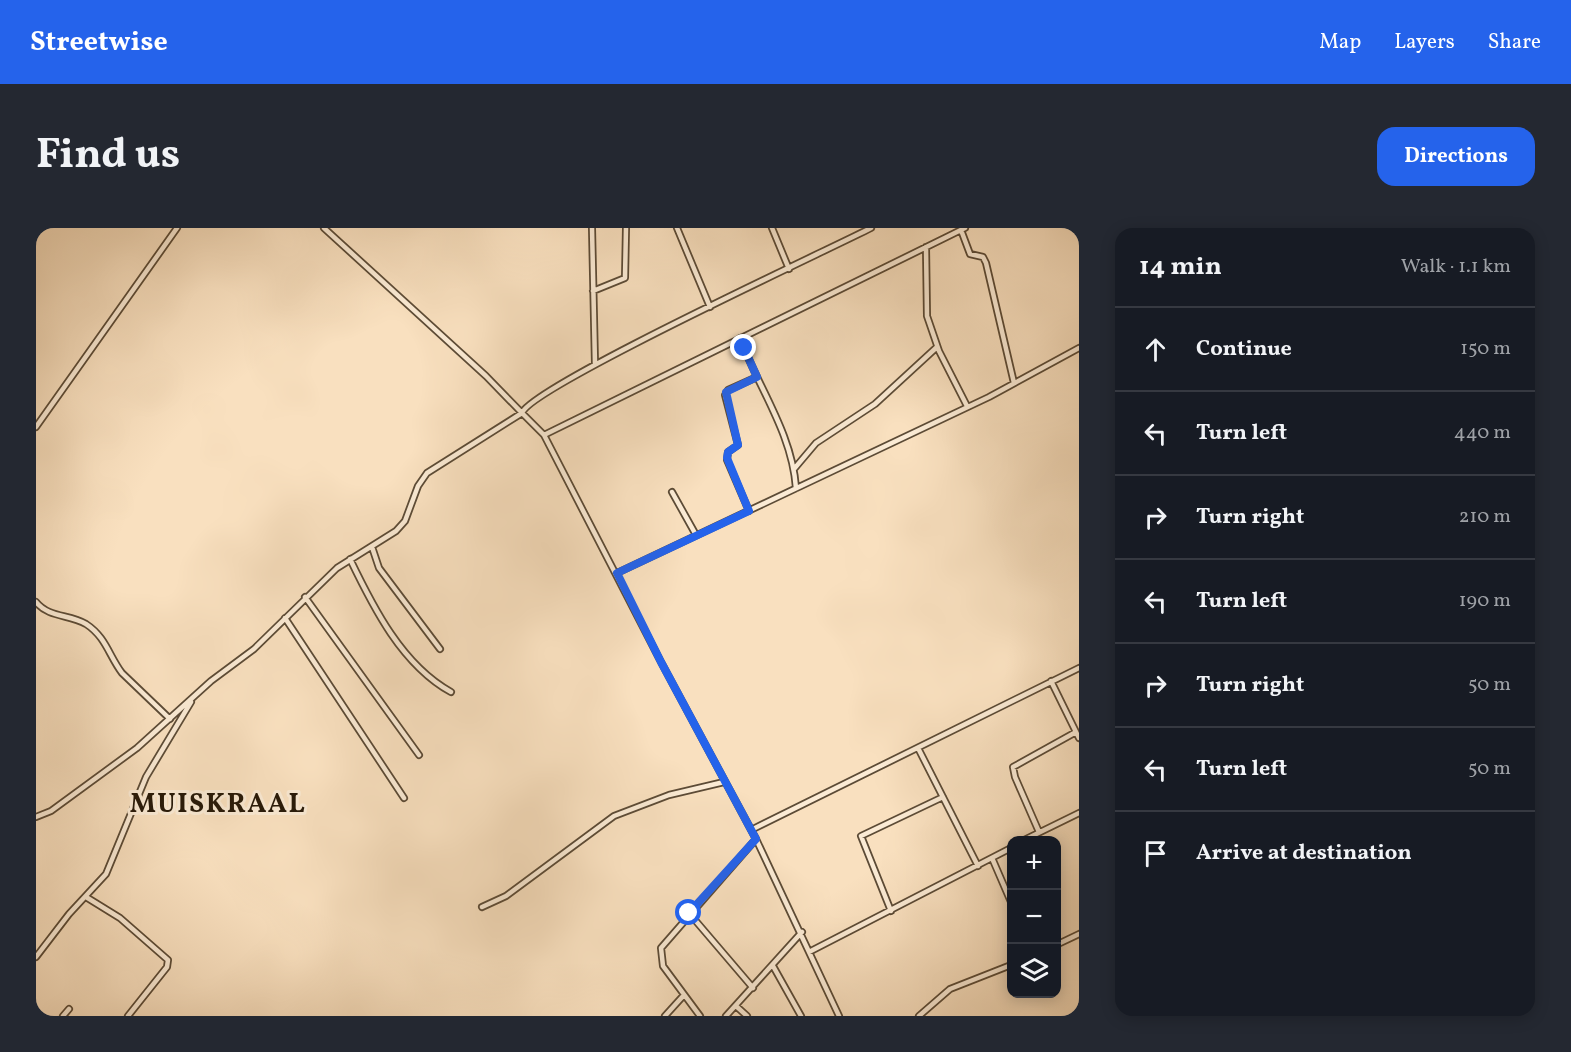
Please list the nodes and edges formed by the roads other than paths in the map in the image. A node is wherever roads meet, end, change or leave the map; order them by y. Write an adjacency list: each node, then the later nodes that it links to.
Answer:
1 (177, 228): 21 (street)
2 (325, 228): 20 (street)
3 (592, 228): 11 (street)
4 (626, 228): 11 (street)
5 (677, 228): 12 (street)
6 (772, 228): 10 (street)
7 (871, 228): 10 (street)
8 (963, 229): 9 (street); 18 (street)
9 (926, 247): 13 (street); 14 (street)
10 (789, 269): 12 (street)
11 (593, 291): 16 (street)
12 (711, 307): 16 (street)
13 (740, 338): 17 (street); 22 (street)
14 (937, 347): 19 (street); 23 (street)
15 (1079, 348): 18 (street)
16 (595, 364): 20 (street)
17 (757, 377): 23 (street); 26 (street)
18 (1014, 383): 19 (street)
19 (967, 406): 24 (street)
20 (522, 412): 22 (street); 28 (street)
21 (36, 427)
22 (544, 435): 30 (street)
23 (794, 469): 24 (street)
24 (796, 488): 26 (street)
25 (672, 492): 27 (street)
26 (749, 511): 27 (street)
27 (696, 535): 30 (street)
28 (372, 547): 29 (street); 34 (street)
29 (350, 558): 31 (street); 37 (street)
30 (617, 573): 44 (street)
31 (305, 597): 33 (street); 43 (street)
32 (36, 602): 39 (street)
33 (285, 618): 38 (street); 46 (street)
34 (440, 649)
35 (1079, 668): 36 (street)
36 (1050, 681): 40 (street); 42 (street)
37 (451, 692)
38 (192, 700): 39 (street); 57 (street)
39 (170, 719): 48 (street)
40 (1076, 732): 41 (street); 50 (street)
41 (1079, 738)
42 (918, 748): 45 (street); 49 (street)
43 (419, 755)
44 (724, 782): 49 (street); 58 (street)
45 (943, 797): 55 (street); 59 (street)
46 (404, 798)
47 (1079, 813): 50 (street)
48 (36, 817)
49 (751, 830): 52 (street)
50 (1039, 832): 51 (street)
51 (1032, 836)
52 (756, 839): 60 (street); 61 (street)
53 (1007, 850): 54 (street)
54 (992, 858): 55 (street); 56 (street)
55 (978, 866): 59 (street)
56 (1007, 893)
57 (86, 897): 65 (street); 73 (street)
58 (482, 908)
59 (891, 910): 64 (street)
60 (689, 913): 68 (street); 69 (street)
61 (802, 932): 64 (street); 66 (street)
62 (1079, 934): 63 (street)
63 (1058, 944)
64 (809, 952): 79 (street)
65 (36, 957)
66 (773, 966): 68 (street); 78 (street)
67 (1007, 967): 80 (street)
68 (753, 988): 70 (street)
69 (684, 995): 74 (street); 75 (street)
70 (736, 1006): 76 (street); 77 (street)
71 (69, 1009): 72 (street)
72 (63, 1016)
73 (128, 1016)
74 (665, 1016)
75 (700, 1016)
76 (726, 1016)
77 (747, 1016)
78 (801, 1016)
79 (838, 1016)
80 (919, 1016)

